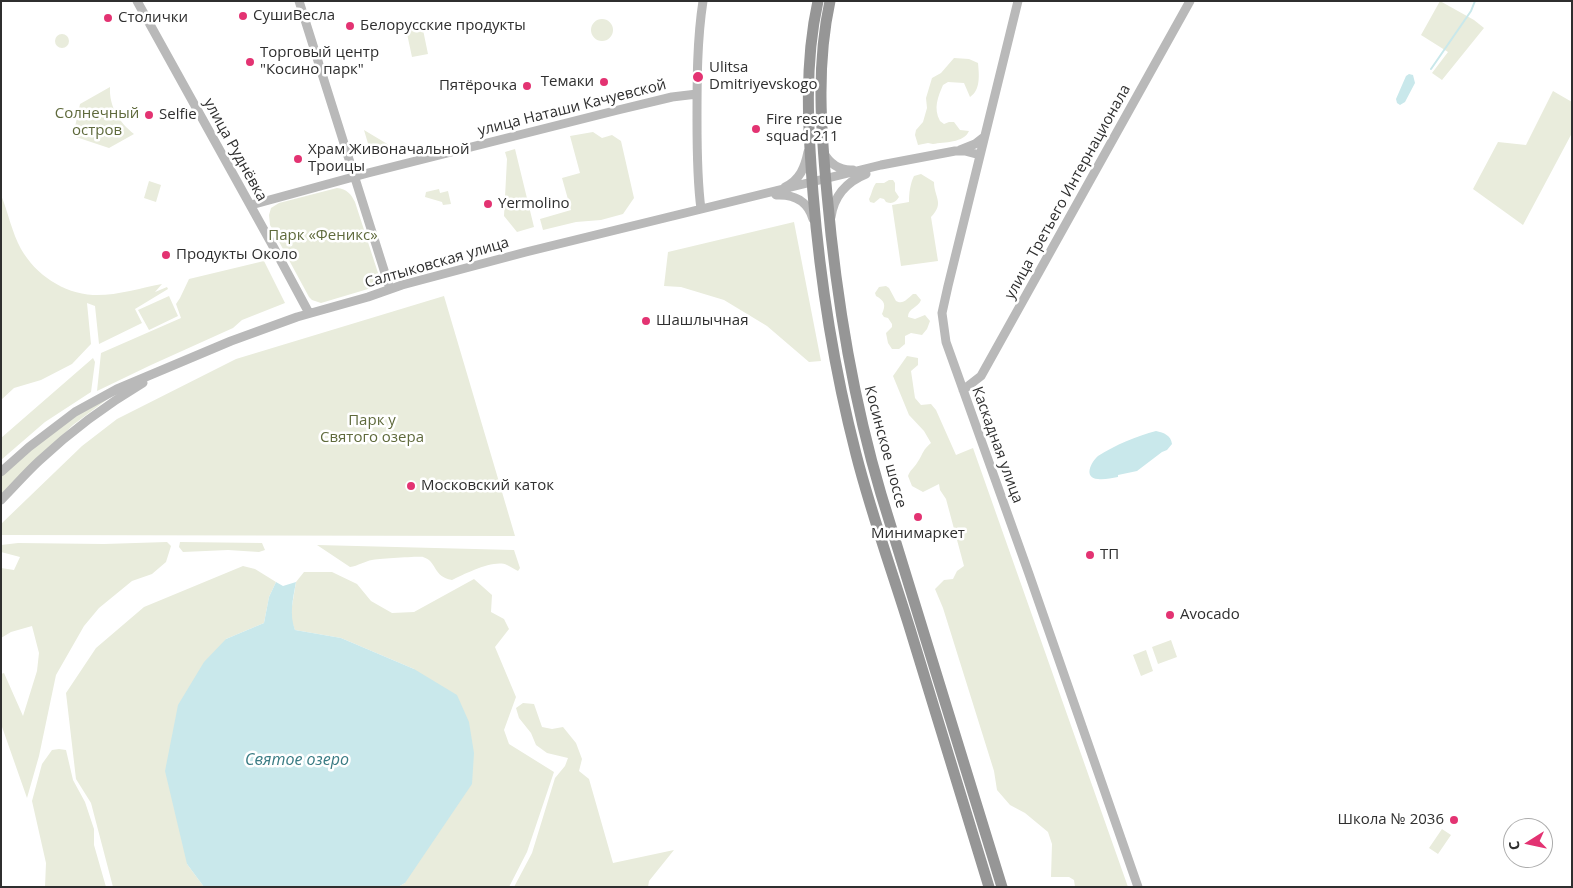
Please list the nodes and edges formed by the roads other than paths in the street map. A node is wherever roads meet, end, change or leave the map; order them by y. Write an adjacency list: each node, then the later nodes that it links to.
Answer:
1 (137, 1): 20 (street, улица Руднёвка)
2 (299, 1): 16 (street)
3 (703, 1): 8 (street)
4 (818, 1): 10 (highway, Косинское шоссе)
5 (830, 1): 12 (highway, Косинское шоссе)
6 (1018, 1): 9 (street, Каскадная улица)
7 (1190, 1): 27 (street, улица Третьего Интернационала)
8 (697, 94): 16 (street, улица Наташи Качуевской); 21 (street)
9 (984, 137): 11 (street); 13 (street, Каскадная улица)
10 (810, 139): 18 (highway, Косинское шоссе); 19 (street)
11 (955, 151): 13 (street, Салтыковская улица); 14 (street, Салтыковская улица); 15 (street)
12 (823, 152): 14 (street); 17 (highway, Косинское шоссе)
13 (980, 154): 15 (street, Каскадная улица)
14 (871, 170): 17 (street, Салтыковская улица); 22 (street)
15 (975, 174): 27 (street, Каскадная улица)
16 (355, 177): 20 (street, улица Наташи Качуевской); 24 (street)
17 (826, 182): 18 (street, Салтыковская улица); 22 (highway, Косинское шоссе)
18 (812, 185): 19 (street, Салтыковская улица); 23 (highway, Косинское шоссе)
19 (775, 193): 21 (street, Салтыковская улица); 23 (street)
20 (250, 205): 25 (street, улица Руднёвка)
21 (701, 209): 24 (street, Салтыковская улица)
22 (830, 233): 31 (highway, Косинское шоссе)
23 (816, 234): 30 (highway, Косинское шоссе)
24 (390, 289): 25 (street, Салтыковская улица)
25 (309, 313): 26 (street, Салтыковская улица)
26 (166, 368): 28 (street, Салтыковская улица); 29 (street, Салтыковская улица)
27 (963, 390): 32 (street, Каскадная улица)
28 (1, 472)
29 (1, 500)
30 (989, 887)
31 (1002, 887)
32 (1138, 887)

